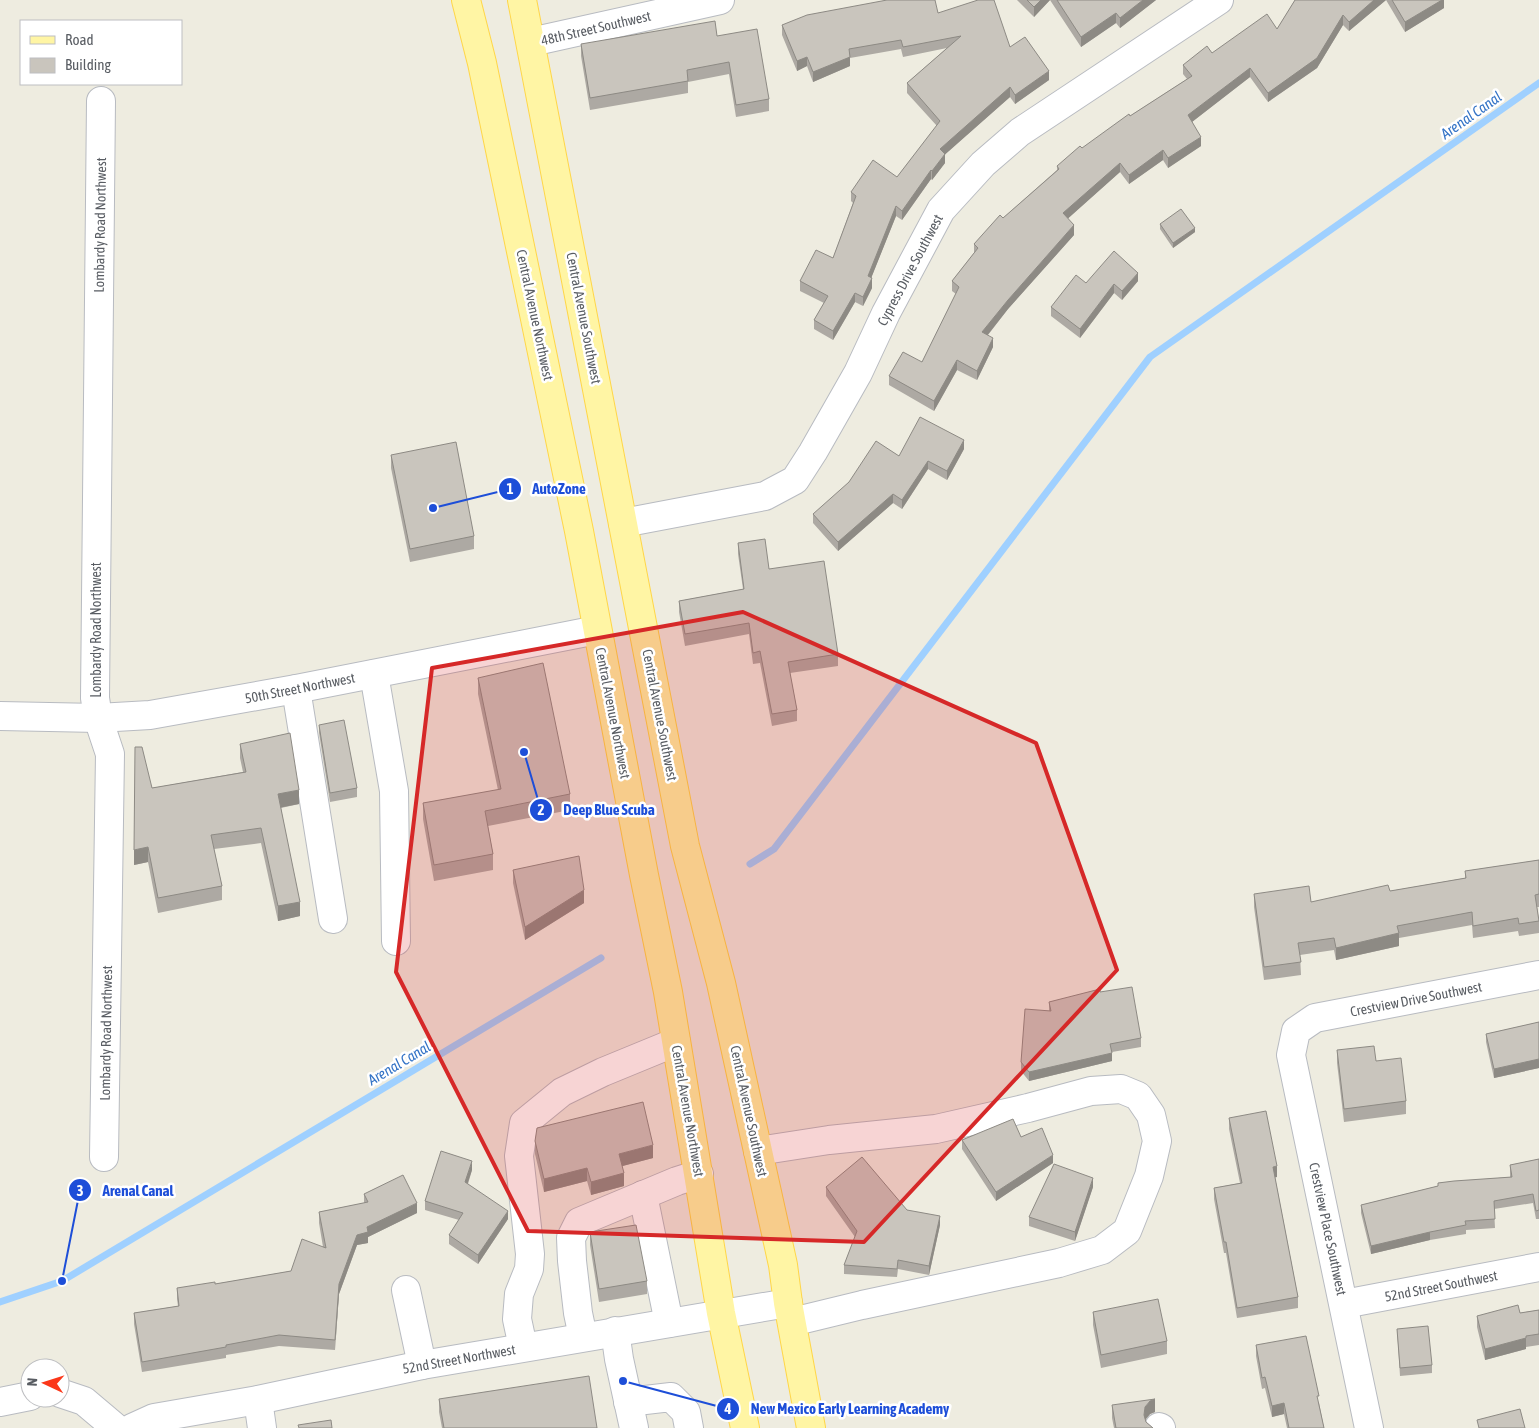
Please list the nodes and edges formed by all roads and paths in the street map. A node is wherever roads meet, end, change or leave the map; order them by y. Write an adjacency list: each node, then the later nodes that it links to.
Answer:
1 (466, 0): 8 (main road, Central Avenue Northwest)
2 (522, 0): 5 (main road, Central Avenue Southwest)
3 (720, 0): 5 (street, 48th Street Southwest)
4 (1219, 0): 7 (street, Cypress Drive Southwest)
5 (531, 42): 7 (main road, Central Avenue Southwest)
6 (101, 101): 12 (street, Lombardy Road Northwest)
7 (623, 523): 18 (main road, Central Avenue Southwest)
8 (597, 630): 9 (street, 50th Street Northwest); 17 (main road, Central Avenue Northwest)
9 (374, 674): 10 (street, 50th Street Northwest); 14 (street)
10 (296, 689): 12 (street, 50th Street Northwest); 13 (street)
11 (0, 716): 12 (street, 50th Street Northwest)
12 (98, 718): 19 (street, Lombardy Road Northwest)
13 (333, 919)
14 (396, 941)
15 (1539, 975): 16 (street, Crestview Drive Southwest)
16 (1296, 1031): 24 (street, Crestview Place Southwest)
17 (676, 1042): 20 (main road, Central Avenue Northwest); 30 (street)
18 (758, 1151): 26 (main road, Central Avenue Southwest); 26 (street, 52nd Street Northwest)
19 (104, 1157)
20 (699, 1174): 21 (street); 25 (main road, Central Avenue Northwest)
21 (643, 1196): 27 (street); 29 (street)
22 (1539, 1267): 24 (street, 52nd Street Southwest)
23 (406, 1290): 31 (street)
24 (1344, 1304): 43 (street, Crestview Place Southwest)
25 (721, 1313): 26 (street, 52nd Street Northwest); 27 (street, 52nd Street Northwest); 41 (main road, Central Avenue Northwest)
26 (790, 1313): 42 (main road, Central Avenue Southwest)
27 (668, 1323): 28 (street, 52nd Street Northwest)
28 (615, 1331): 29 (street, 52nd Street Northwest); 36 (street)
29 (583, 1337): 30 (street, 52nd Street Northwest)
30 (523, 1347): 31 (street, 52nd Street Northwest)
31 (422, 1365): 34 (street, 52nd Street Northwest)
32 (70, 1396): 37 (street)
33 (20, 1398): 35 (street)
34 (258, 1400): 38 (street, 52nd Street Northwest); 39 (street)
35 (0, 1402)
36 (631, 1415): 40 (street)
37 (116, 1428)
38 (132, 1428)
39 (262, 1428)
40 (689, 1428)
41 (745, 1428)
42 (811, 1428)
43 (1369, 1428)

